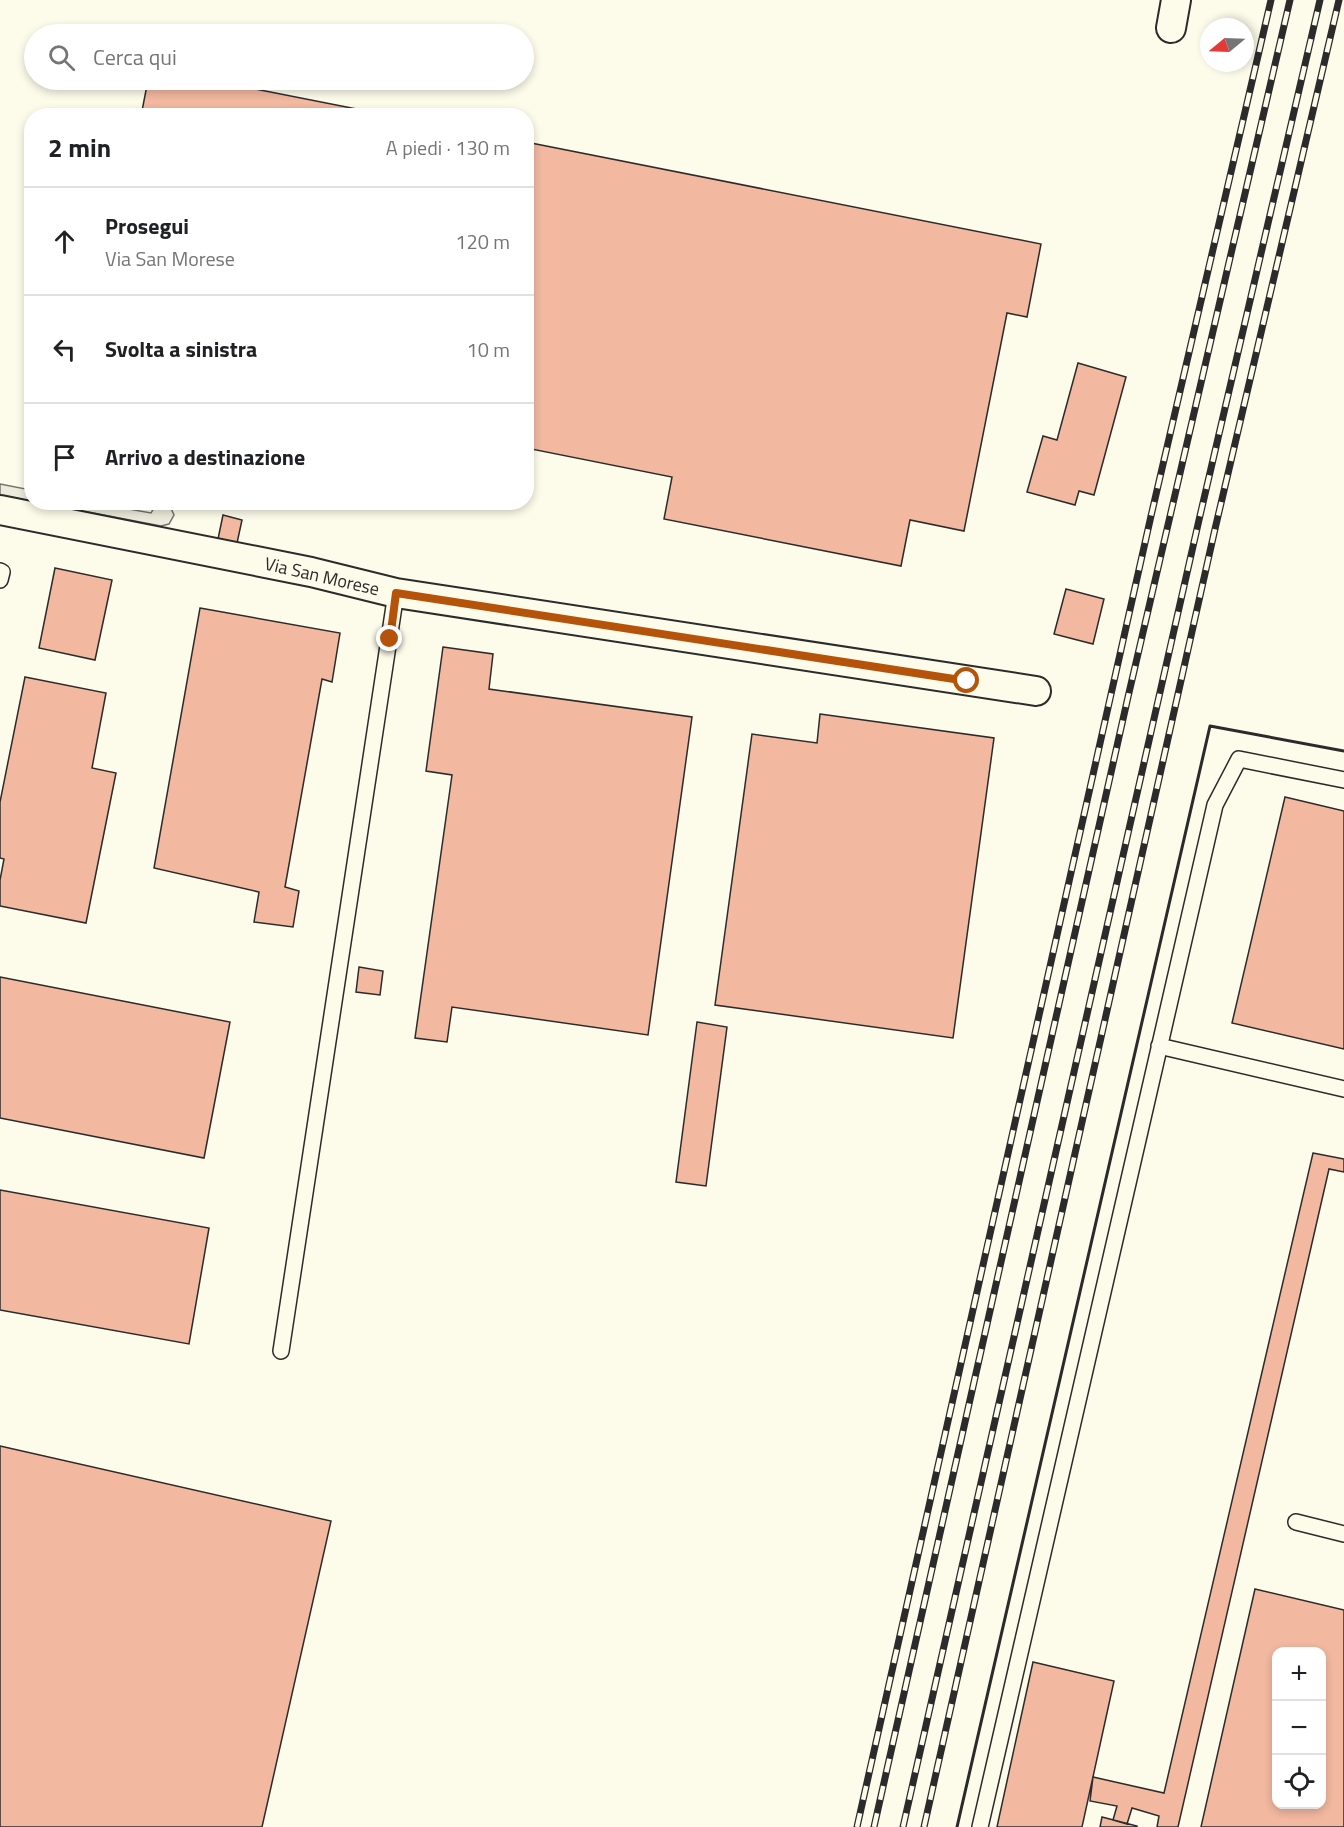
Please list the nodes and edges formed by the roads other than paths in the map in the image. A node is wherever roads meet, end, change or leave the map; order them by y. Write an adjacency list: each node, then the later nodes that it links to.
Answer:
1 (1176, 0): 2 (street)
2 (1171, 28)
3 (0, 510): 6 (street, Via San Morese)
4 (0, 571): 5 (lane)
5 (0, 580)
6 (396, 593): 7 (street, Via San Morese); 11 (lane)
7 (1036, 691)
8 (1344, 780): 9 (lane)
9 (1160, 1046): 10 (lane); 14 (lane)
10 (1344, 1089)
11 (281, 1351)
12 (1296, 1522): 13 (lane)
13 (1344, 1534)
14 (980, 1827)

